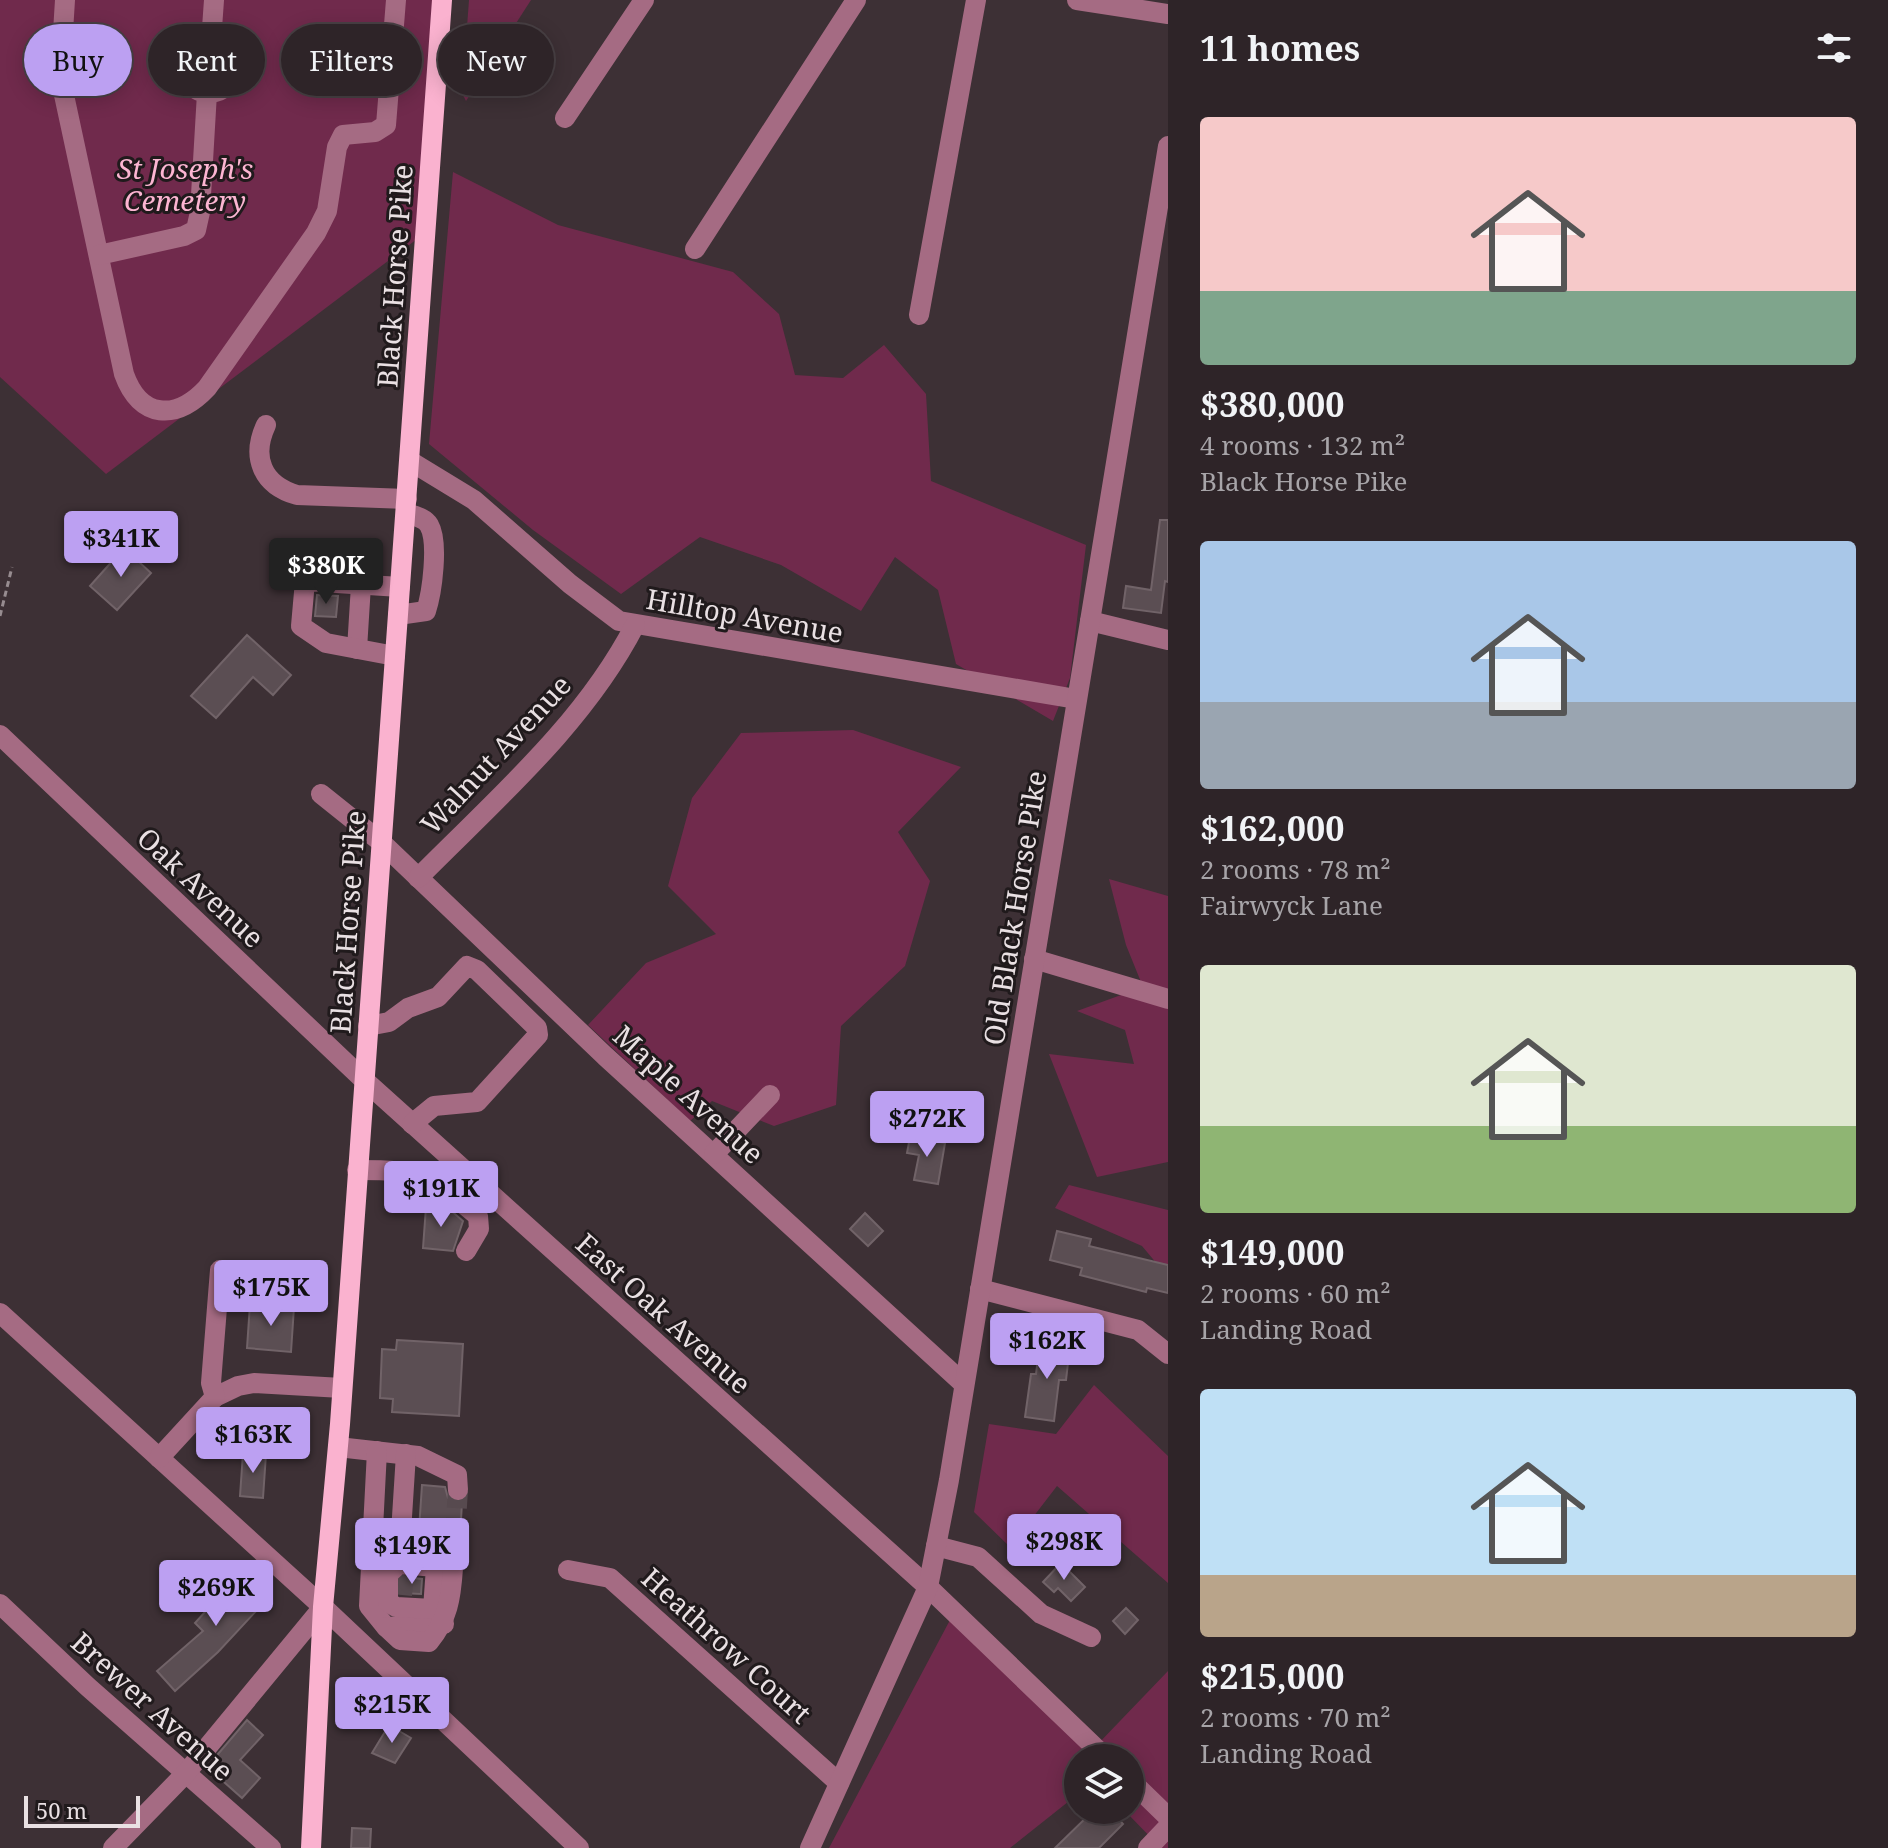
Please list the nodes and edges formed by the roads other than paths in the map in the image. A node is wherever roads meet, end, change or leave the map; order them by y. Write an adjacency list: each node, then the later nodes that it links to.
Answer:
1 (65, 0): 16 (street)
2 (214, 0): 10 (street)
3 (396, 0): 16 (street)
4 (442, 0): 19 (main road, Black Horse Pike)
5 (644, 0): 12 (street)
6 (856, 0): 15 (street)
7 (976, 0): 17 (street)
8 (1077, 0): 9 (street)
9 (1168, 14)
10 (212, 24)
11 (207, 96): 16 (street)
12 (565, 118)
13 (1168, 146): 14 (street, Old Black Horse Pike)
14 (1166, 166): 24 (street, Old Black Horse Pike)
15 (695, 249)
16 (99, 255)
17 (919, 315)
18 (266, 425): 20 (street)
19 (410, 461): 20 (main road, Black Horse Pike); 25 (street, Hilltop Avenue)
20 (406, 506): 22 (main road, Black Horse Pike); 23 (street)
21 (361, 585): 22 (street); 27 (street); 27 (street)
22 (400, 587): 23 (main road, Black Horse Pike)
23 (398, 615): 28 (main road, Black Horse Pike)
24 (1090, 621): 26 (street); 29 (street, Old Black Horse Pike)
25 (635, 625): 29 (street, Hilltop Avenue); 33 (street, Walnut Avenue)
26 (1168, 640)
27 (357, 649): 28 (street)
28 (395, 656): 32 (main road, Black Horse Pike)
29 (1076, 699): 34 (street, Old Black Horse Pike)
30 (0, 735): 37 (street, Oak Avenue)
31 (321, 794): 32 (street, Maple Avenue)
32 (381, 842): 33 (street, Maple Avenue); 36 (main road, Black Horse Pike)
33 (418, 878): 40 (street, Maple Avenue)
34 (1034, 959): 35 (street); 44 (street, Old Black Horse Pike)
35 (1168, 999)
36 (368, 1026): 37 (main road, Black Horse Pike); 39 (street)
37 (364, 1080): 39 (street, East Oak Avenue); 41 (main road, Black Horse Pike)
38 (770, 1095): 40 (street)
39 (412, 1124): 59 (street, East Oak Avenue)
40 (714, 1154): 47 (street, Maple Avenue)
41 (357, 1170): 42 (street); 48 (main road, Black Horse Pike)
42 (466, 1251)
43 (258, 1273): 49 (street)
44 (980, 1289): 46 (street); 47 (street, Old Black Horse Pike)
45 (0, 1313): 53 (street)
46 (1168, 1354)
47 (964, 1384): 55 (street, Old Black Horse Pike)
48 (342, 1388): 49 (street); 50 (main road, Black Horse Pike)
49 (215, 1397): 53 (street)
50 (338, 1447): 51 (street); 61 (main road, Black Horse Pike)
51 (377, 1451): 52 (street); 56 (street)
52 (406, 1454): 54 (street); 58 (street)
53 (159, 1458): 61 (street)
54 (458, 1490)
55 (936, 1546): 59 (street, Old Black Horse Pike); 62 (street)
56 (442, 1562): 58 (street); 58 (street)
57 (568, 1570): 65 (street, Heathrow Court)
58 (407, 1583)
59 (928, 1587): 63 (street, East Oak Avenue); 65 (street, Old Black Horse Pike)
60 (0, 1604): 64 (street, Brewer Avenue)
61 (323, 1607): 64 (street); 71 (main road, Black Horse Pike); 72 (street)
62 (1091, 1637)
63 (1091, 1744)
64 (186, 1773): 69 (street); 70 (street, Brewer Avenue)
65 (839, 1783): 73 (street, Old Black Horse Pike)
66 (1144, 1794): 67 (street)
67 (1168, 1817)
68 (1168, 1827): 74 (street)
69 (113, 1848)
70 (271, 1848)
71 (311, 1848)
72 (579, 1848)
73 (810, 1848)
74 (1148, 1848)

